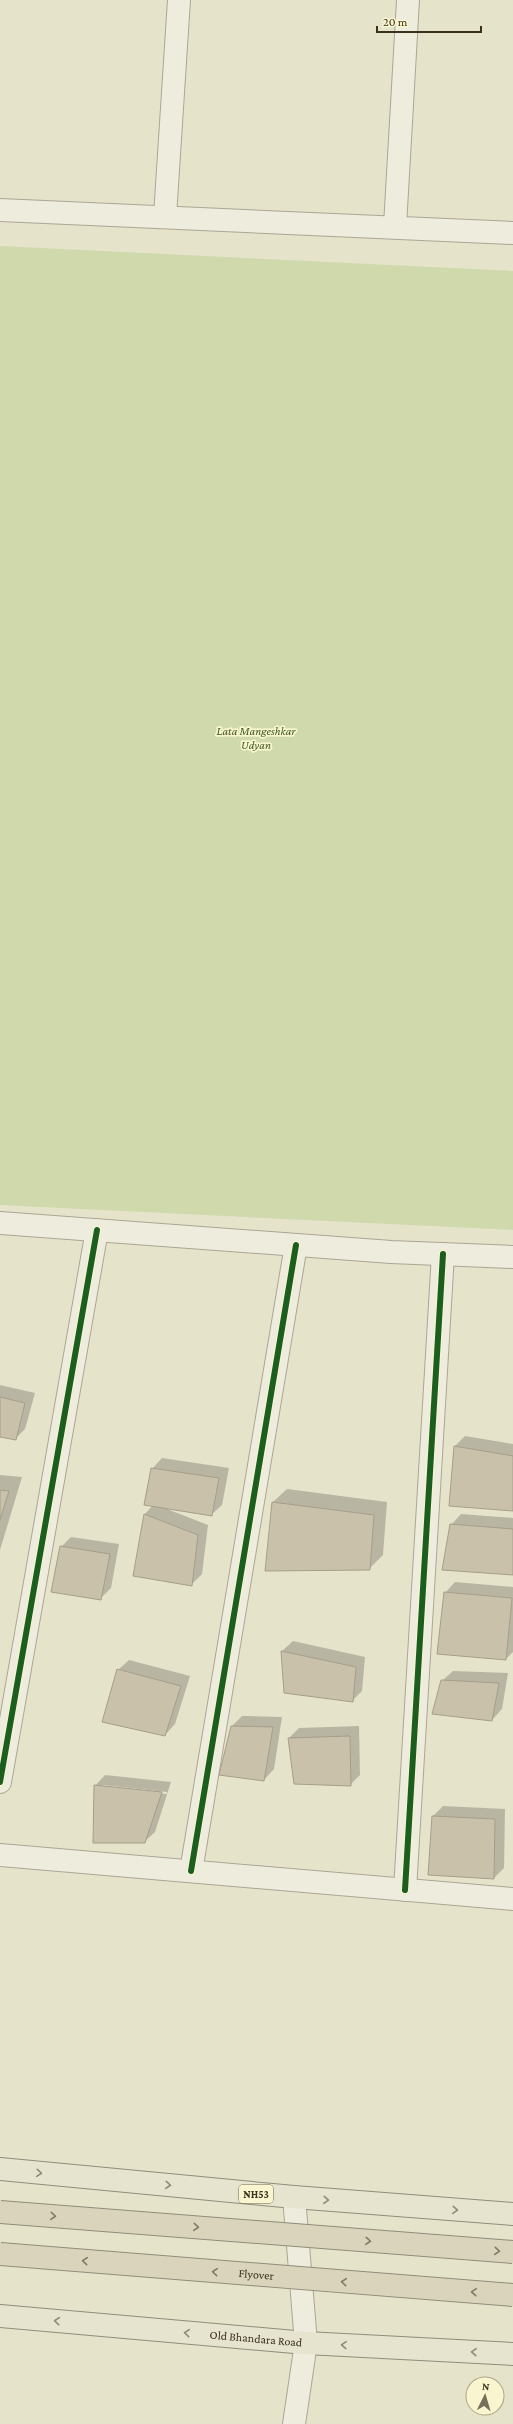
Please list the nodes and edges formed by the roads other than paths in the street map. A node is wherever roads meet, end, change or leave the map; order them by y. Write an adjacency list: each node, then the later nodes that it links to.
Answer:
1 (179, 0): 4 (street)
2 (408, 0): 5 (street)
3 (0, 210): 4 (street)
4 (165, 216): 5 (street)
5 (395, 226): 6 (street)
6 (513, 233)
7 (0, 1223): 8 (street)
8 (97, 1230): 9 (street); 12 (street)
9 (296, 1245): 10 (street); 14 (street)
10 (443, 1254): 11 (street); 15 (street)
11 (513, 1257)
12 (0, 1782)
13 (0, 1855): 14 (street)
14 (191, 1871): 15 (street)
15 (405, 1890): 16 (street)
16 (513, 1899)
17 (0, 2169): 18 (main road, NH53, one-way to 18)
18 (294, 2197): 20 (main road, NH53, one-way to 20); 25 (street)
19 (0, 2212): 21 (highway, one-way to 21, bridge)
20 (513, 2214)
21 (513, 2252)
22 (0, 2254): 23 (highway, Flyover, one-way to 22, bridge)
23 (513, 2294)
24 (0, 2316): 25 (main road, Old Bhandara Road, one-way to 24)
25 (306, 2344): 26 (main road, Old Bhandara Road, one-way to 25); 27 (street)
26 (513, 2354)
27 (294, 2424)

